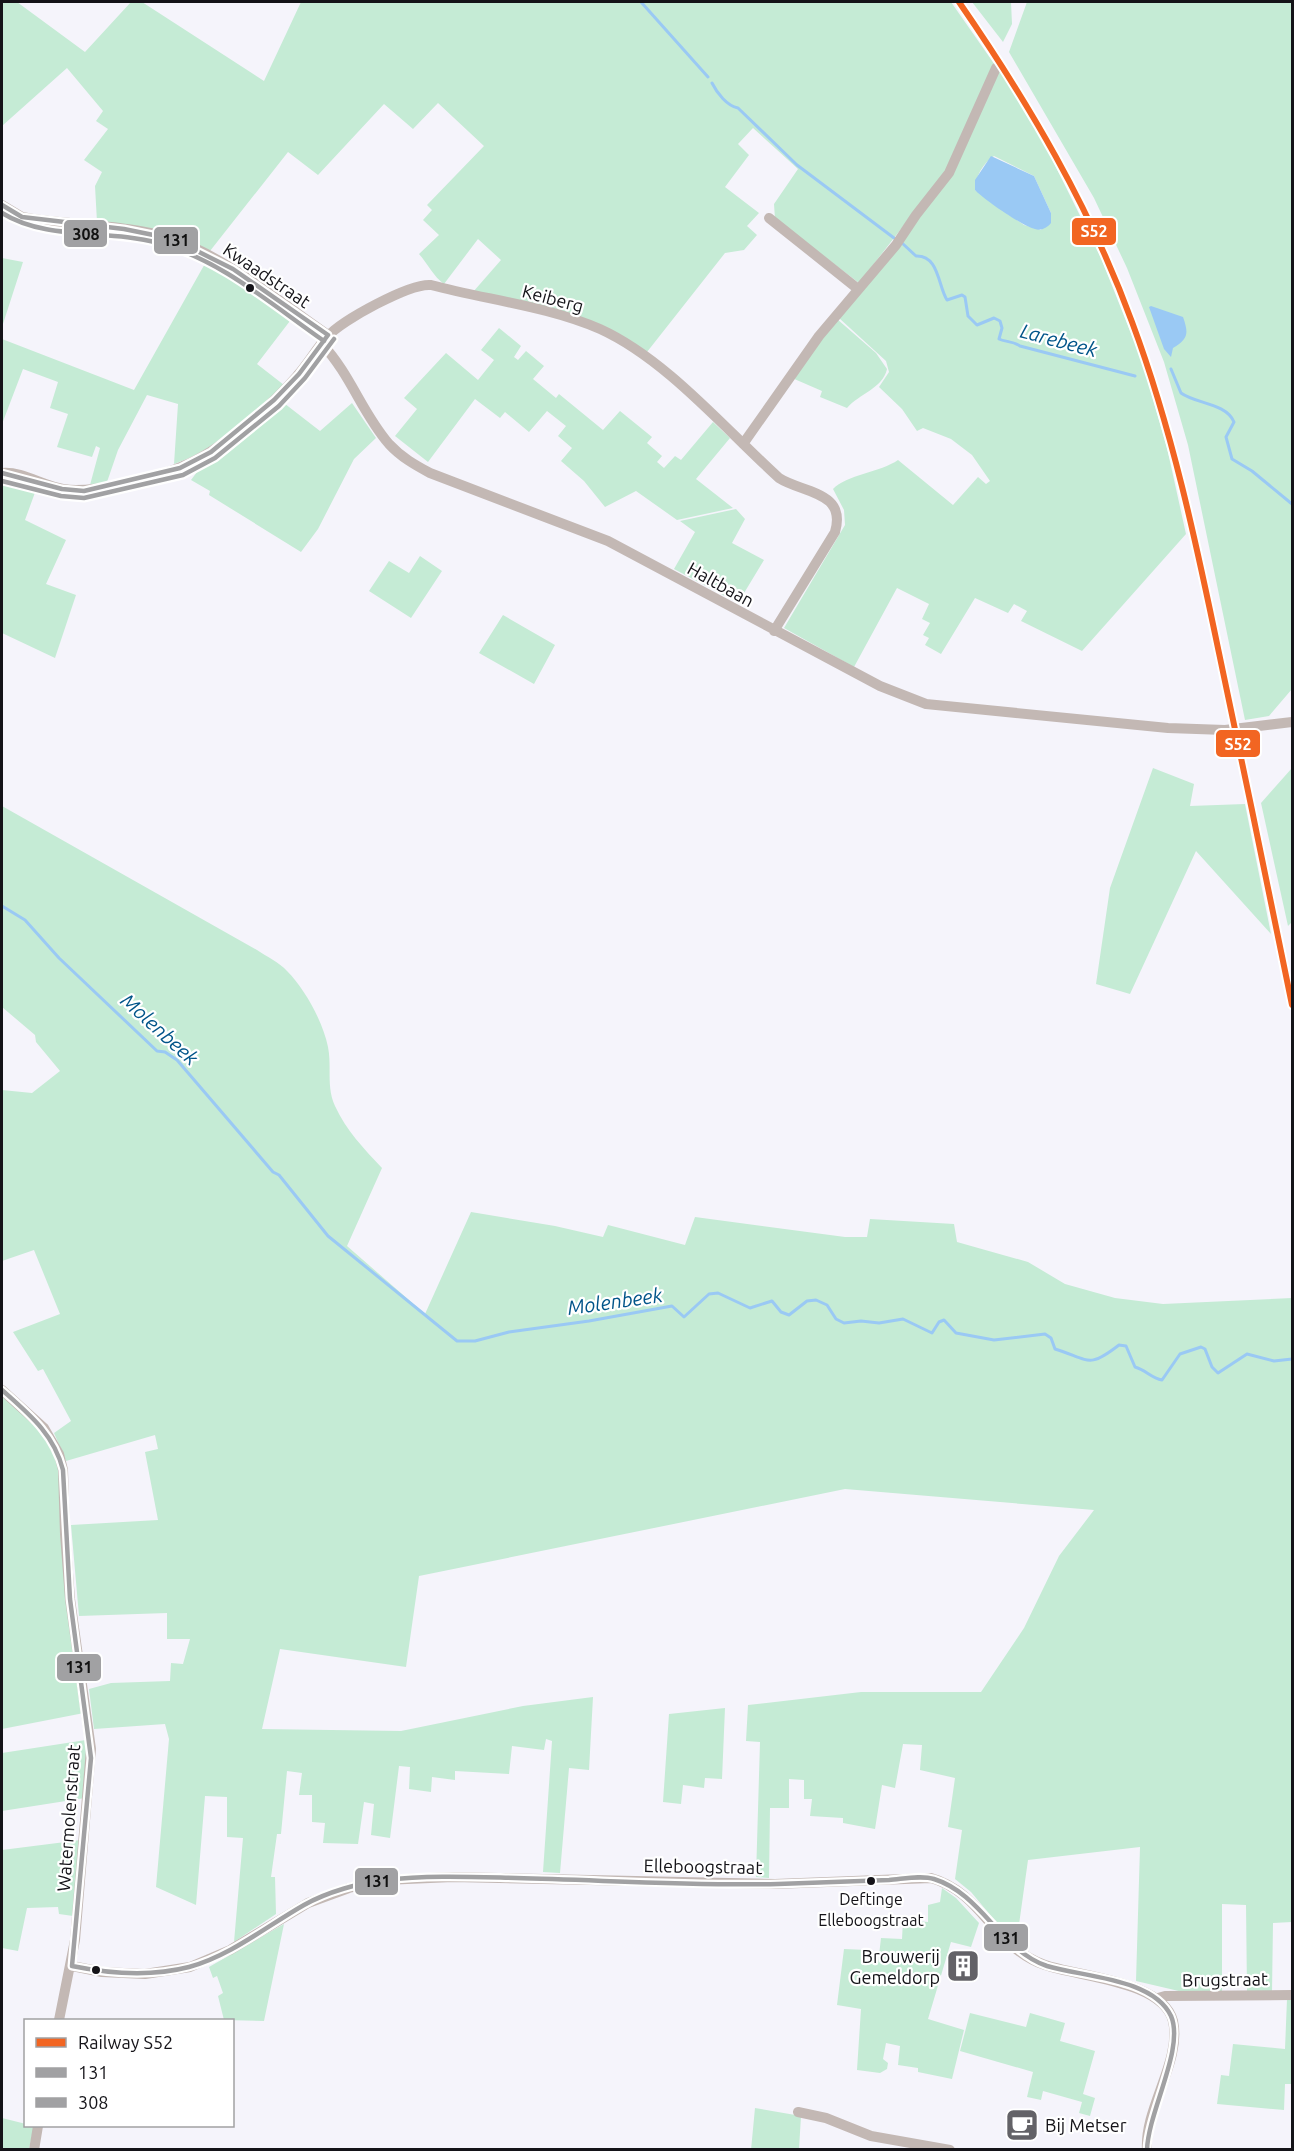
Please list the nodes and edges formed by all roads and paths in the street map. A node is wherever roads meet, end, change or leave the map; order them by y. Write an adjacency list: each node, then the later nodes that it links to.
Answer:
1 (996, 68): 4 (street)
2 (4, 210): 5 (street, Kwaadstraat)
3 (769, 218): 4 (street)
4 (858, 290): 6 (street)
5 (325, 340): 6 (street, Keiberg); 7 (street); 8 (street, Haltbaan)
6 (743, 444): 8 (street, Keiberg)
7 (2, 473)
8 (774, 631): 9 (street, Haltbaan)
9 (1293, 722)
10 (2, 1390): 11 (street, Watermolenstraat)
11 (72, 1966): 13 (street, Elleboogstraat); 14 (street, Watermolenstraat)
12 (1293, 1995): 13 (street, Brugstraat)
13 (1158, 1998): 19 (street)
14 (59, 2019)
15 (798, 2112): 18 (street)
16 (38, 2127): 17 (street)
17 (34, 2150)
18 (950, 2150)
19 (1147, 2150)

